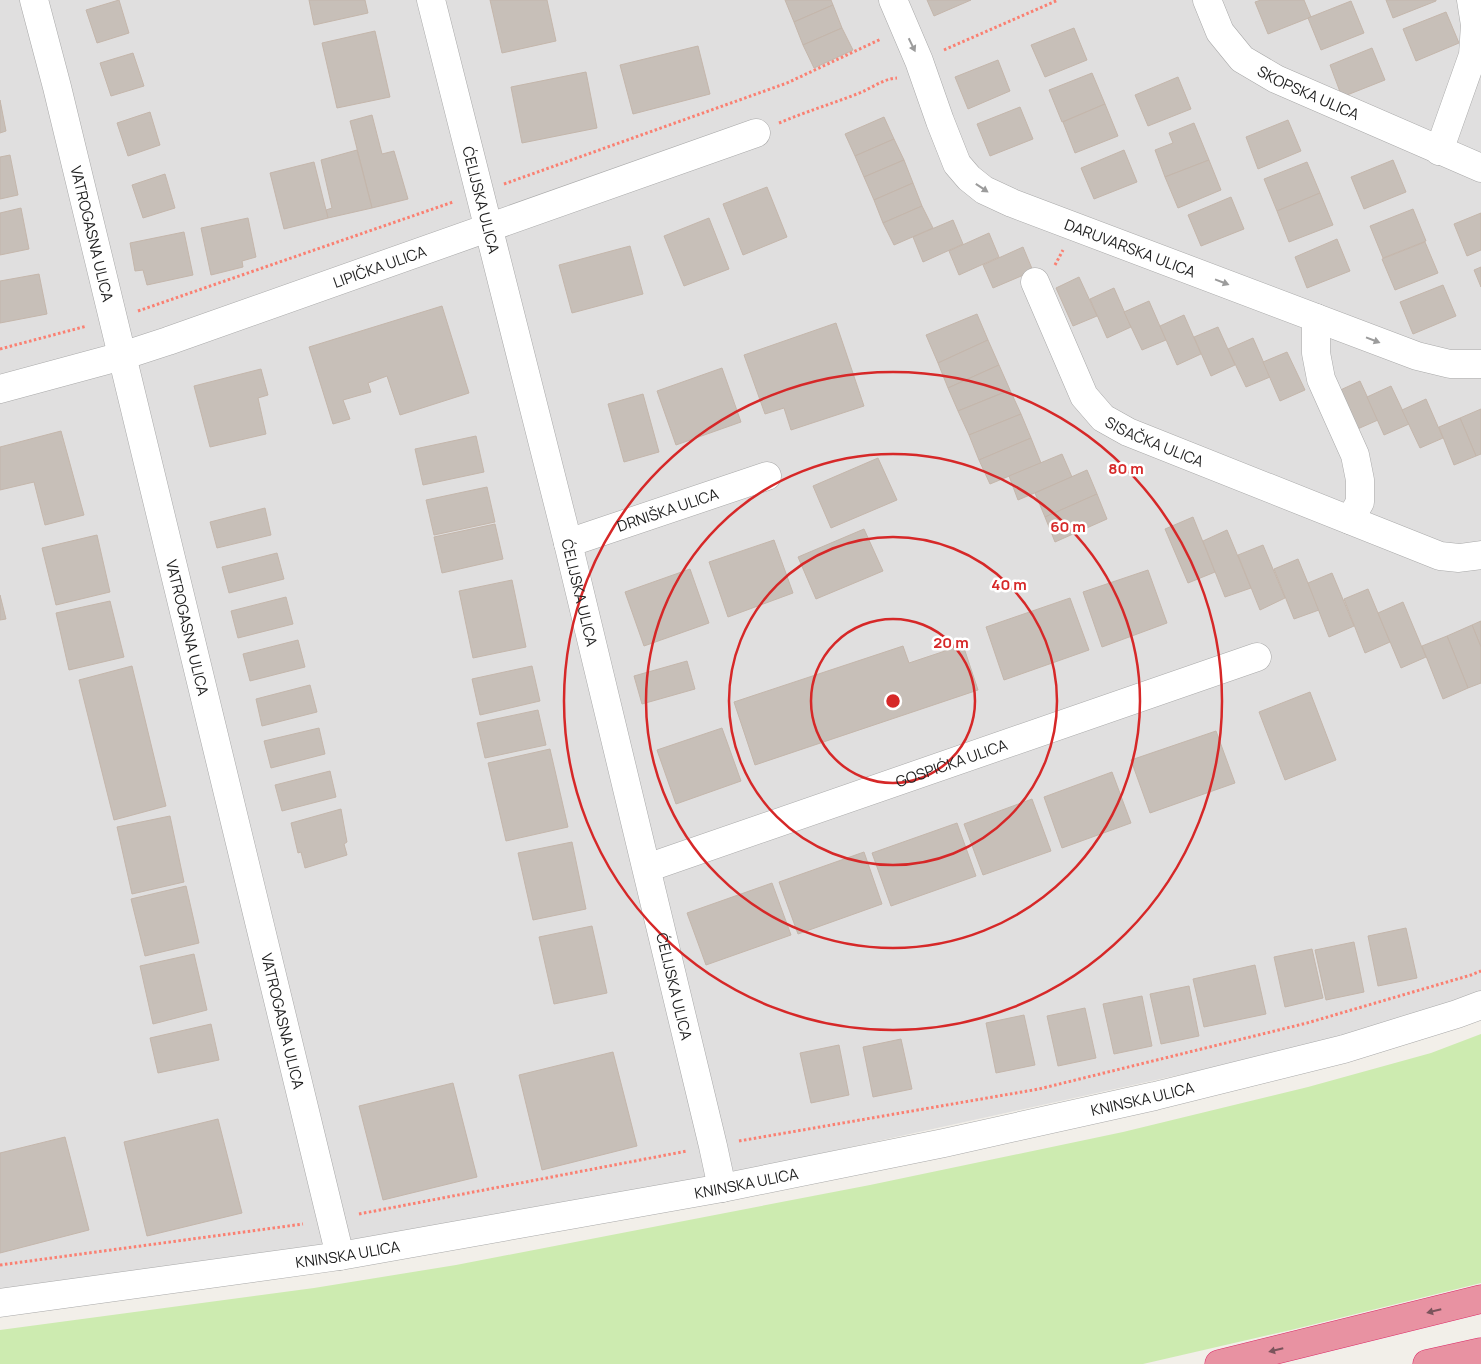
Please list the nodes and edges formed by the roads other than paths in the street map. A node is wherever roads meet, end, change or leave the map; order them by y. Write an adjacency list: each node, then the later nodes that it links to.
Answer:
1 (34, 0): 12 (street, VATROGASNA ULICA)
2 (431, 0): 9 (street, ĆELIJSKA ULICA)
3 (893, 0): 11 (street, DARUVARSKA ULICA, one-way to 11)
4 (1207, 0): 7 (street, SKOPSKA ULICA)
5 (1471, 0): 7 (street)
6 (756, 133): 9 (street, LIPIČKA ULICA)
7 (1439, 151): 8 (street, SKOPSKA ULICA)
8 (1481, 168)
9 (487, 228): 12 (street, LIPIČKA ULICA); 17 (street, ĆELIJSKA ULICA)
10 (1035, 282): 16 (street, SISAČKA ULICA)
11 (1316, 318): 13 (street, DARUVARSKA ULICA, one-way to 13); 16 (street)
12 (122, 356): 14 (street, LIPIČKA ULICA); 23 (street, VATROGASNA ULICA)
13 (1481, 364)
14 (0, 389)
15 (767, 476): 17 (street, DRNIŠKA ULICA)
16 (1350, 520): 18 (street, SISAČKA ULICA)
17 (568, 543): 20 (street, ĆELIJSKA ULICA)
18 (1481, 555)
19 (1257, 657): 20 (street, GOSPIĆKA ULICA)
20 (647, 868): 22 (street, ĆELIJSKA ULICA)
21 (1481, 1005): 22 (street, KNINSKA ULICA)
22 (722, 1188): 23 (street, KNINSKA ULICA)
23 (340, 1256): 25 (street, KNINSKA ULICA)
24 (1481, 1300): 27 (highway, one-way to 27)
25 (0, 1303)
26 (1481, 1352): 28 (highway)
27 (1219, 1364)
28 (1428, 1364)

